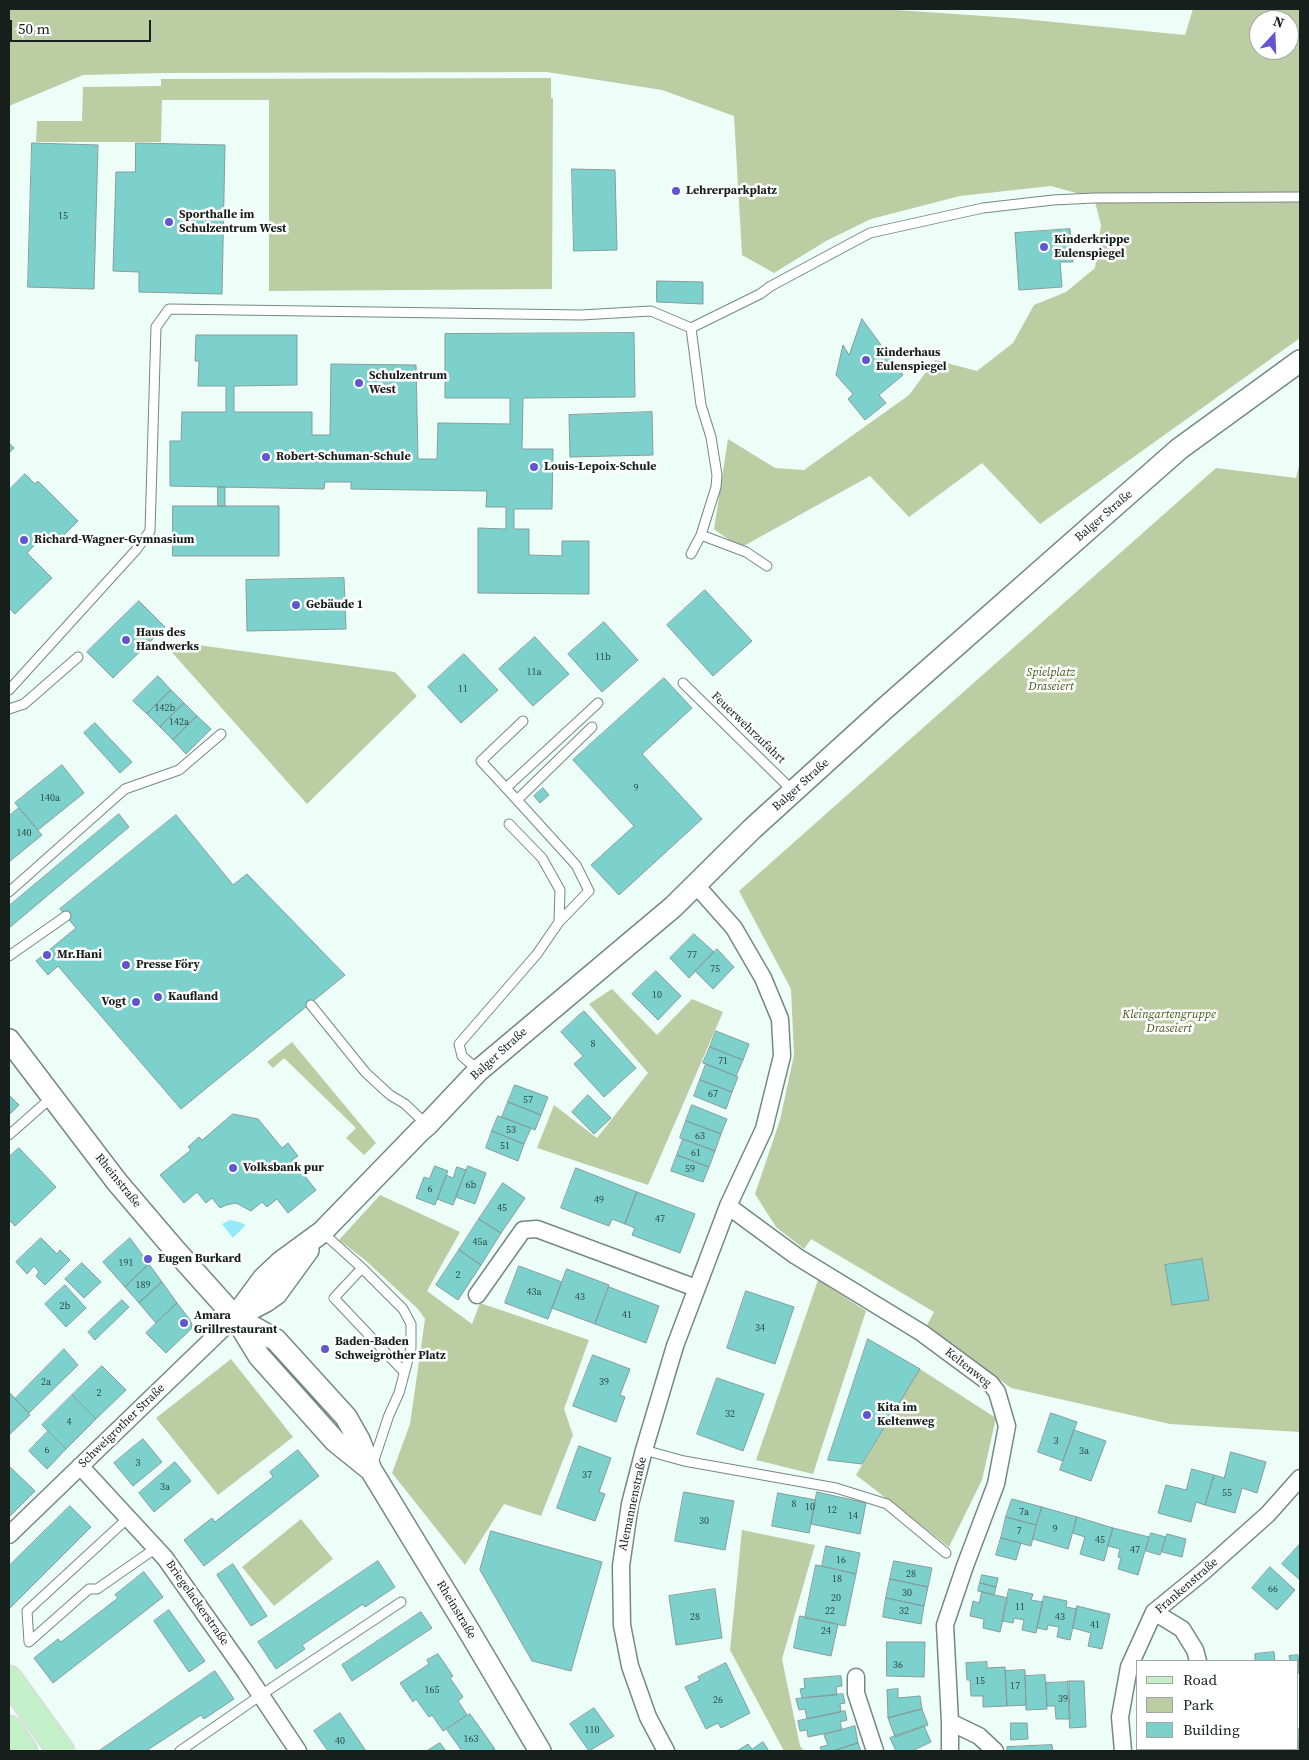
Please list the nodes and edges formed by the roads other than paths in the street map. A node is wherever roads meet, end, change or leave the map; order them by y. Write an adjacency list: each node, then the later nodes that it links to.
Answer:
1 (1300, 197): 2 (lane)
2 (691, 328): 4 (lane); 9 (lane)
3 (1300, 361): 16 (street, Balger Straße)
4 (701, 535): 5 (lane); 6 (lane)
5 (691, 554)
6 (768, 566)
7 (78, 657): 11 (lane)
8 (683, 683): 16 (lane, Feuerwehrzufahrt)
9 (9, 690)
10 (598, 703): 15 (lane)
11 (9, 709)
12 (523, 721): 15 (lane)
13 (592, 727): 17 (lane)
14 (221, 734): 20 (lane)
15 (506, 788): 17 (lane)
16 (795, 792): 19 (street, Balger Straße)
17 (517, 800): 22 (lane)
18 (508, 824): 22 (lane)
19 (695, 884): 26 (street, Balger Straße); 30 (street, Alemannenstraße)
20 (9, 892)
21 (66, 916): 23 (lane)
22 (560, 922): 26 (lane)
23 (9, 956)
24 (311, 1005): 28 (lane)
25 (9, 1040): 27 (street, Rheinstraße)
26 (478, 1070): 28 (street, Balger Straße)
27 (53, 1097): 29 (lane); 35 (street, Rheinstraße)
28 (427, 1126): 31 (street, Balger Straße)
29 (9, 1135)
30 (728, 1206): 33 (street, Alemannenstraße); 51 (street, Keltenweg)
31 (322, 1232): 32 (lane); 35 (street, Balger Straße)
32 (362, 1268): 36 (lane); 36 (lane)
33 (696, 1288): 34 (street); 37 (street, Alemannenstraße)
34 (477, 1296)
35 (235, 1317): 38 (street, Schweigrother Straße); 39 (street, Rheinstraße)
36 (404, 1372): 39 (lane)
37 (644, 1450): 44 (lane); 58 (street, Alemannenstraße)
38 (80, 1466): 41 (street, Briegelackerstraße); 42 (street, Schweigrother Straße)
39 (371, 1470): 57 (street, Rheinstraße)
40 (1300, 1478): 46 (street, Frankenstraße)
41 (128, 1518): 43 (street, Briegelackerstraße); 43 (lane)
42 (9, 1535)
43 (156, 1548): 50 (street, Briegelackerstraße)
44 (946, 1553)
45 (400, 1602): 50 (lane)
46 (1154, 1612): 47 (street); 62 (street, Frankenstraße)
47 (1198, 1660)
48 (856, 1678): 59 (street)
49 (9, 1679): 54 (main road)
50 (261, 1695): 55 (lane); 56 (street, Briegelackerstraße)
51 (950, 1722): 60 (street, Keltenweg); 61 (street)
52 (9, 1729): 53 (main road)
53 (24, 1751)
54 (61, 1751)
55 (180, 1751)
56 (298, 1751)
57 (540, 1751)
58 (666, 1751)
59 (875, 1751)
60 (950, 1751)
61 (995, 1751)
62 (1123, 1751)

